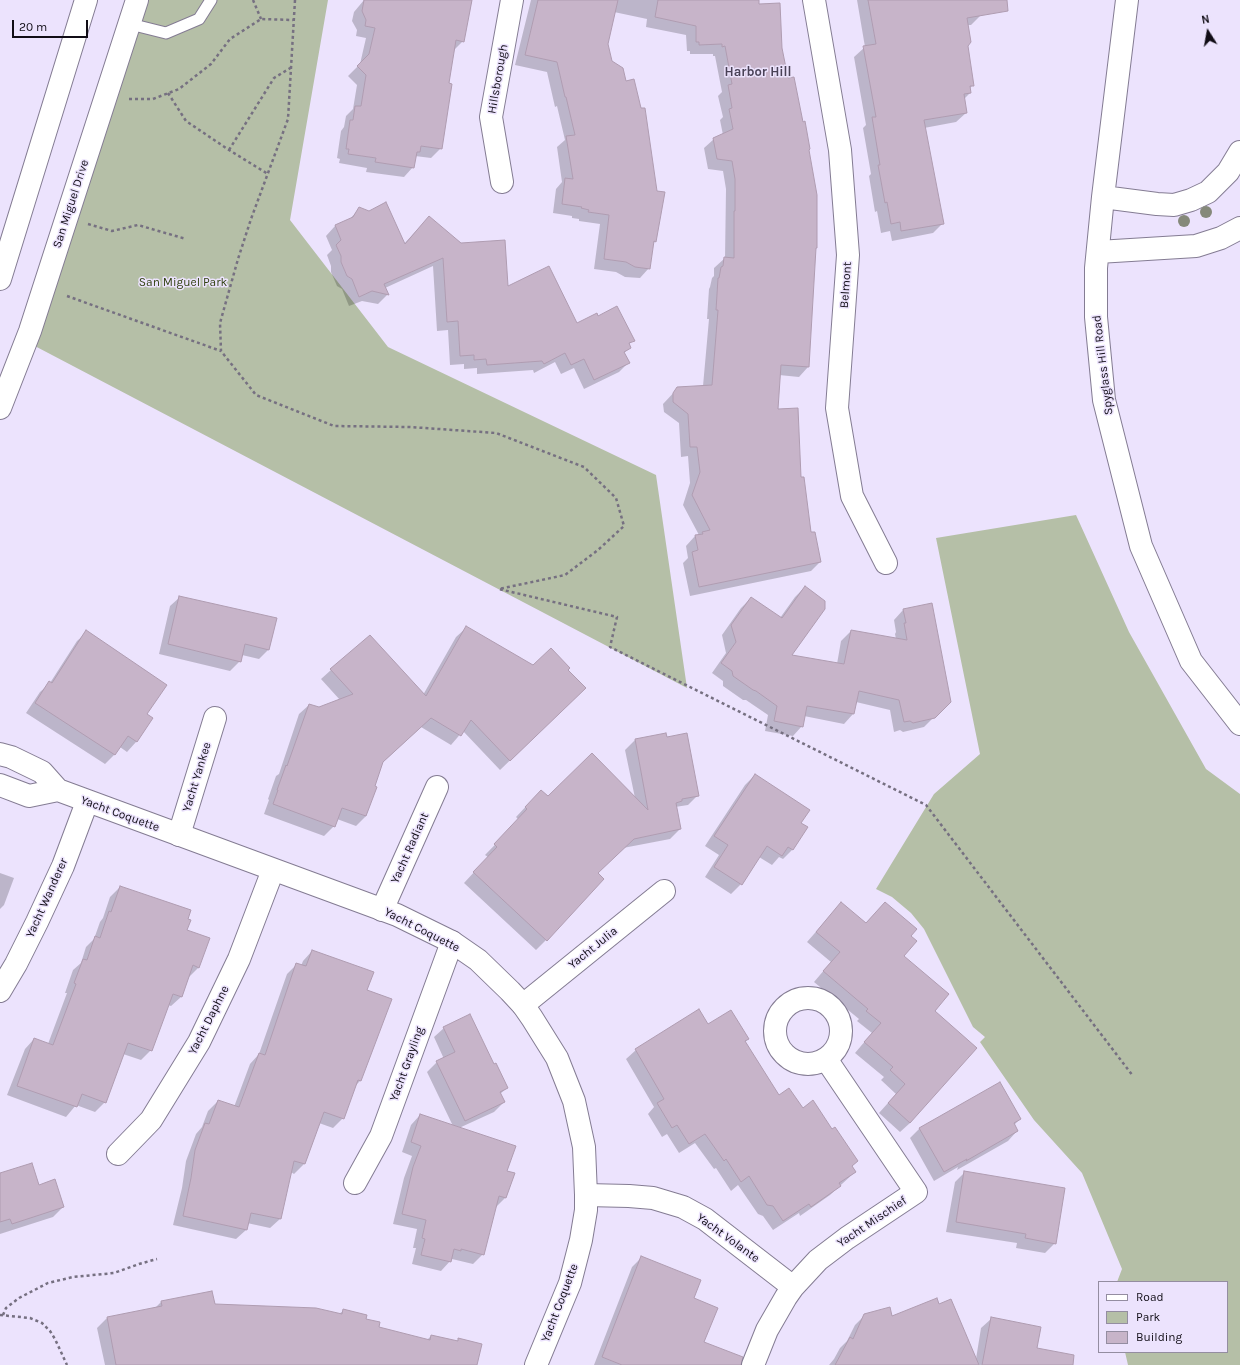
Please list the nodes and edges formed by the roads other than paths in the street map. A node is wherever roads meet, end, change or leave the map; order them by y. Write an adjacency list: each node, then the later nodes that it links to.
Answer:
1 (86, 0): 13 (street)
2 (137, 0): 7 (street, San Miguel Drive)
3 (211, 0): 7 (lane)
4 (512, 0): 9 (street, Hillsborough)
5 (814, 0): 15 (street, Belmont)
6 (1127, 0): 10 (street, Spyglass Hill Road)
7 (130, 24): 14 (street, San Miguel Drive)
8 (1240, 152): 10 (street)
9 (502, 182)
10 (1103, 197): 12 (street, Spyglass Hill Road)
11 (1240, 228): 12 (street)
12 (1098, 252): 17 (street, Spyglass Hill Road)
13 (0, 280)
14 (0, 408)
15 (886, 563)
16 (215, 718): 23 (street, Yacht Yankee)
17 (1240, 724)
18 (0, 754): 21 (street, Yacht Coquette)
19 (0, 785): 21 (street)
20 (437, 787): 26 (street, Yacht Radiant)
21 (58, 790): 22 (street, Yacht Coquette)
22 (87, 802): 23 (street, Yacht Coquette); 28 (street, Yacht Wanderer)
23 (179, 835): 24 (street, Yacht Coquette)
24 (272, 870): 26 (street, Yacht Coquette); 31 (street, Yacht Daphne)
25 (664, 891): 29 (street, Yacht Julia)
26 (382, 910): 27 (street, Yacht Coquette)
27 (452, 942): 29 (street, Yacht Coquette); 32 (street, Yacht Grayling)
28 (0, 991)
29 (523, 1005): 33 (street, Yacht Coquette)
30 (826, 1059): 34 (street, Yacht Mischief)
31 (118, 1154)
32 (355, 1183)
33 (586, 1194): 34 (street, Yacht Volante); 35 (street, Yacht Coquette)
34 (793, 1287): 36 (street, Yacht Mischief)
35 (536, 1365)
36 (753, 1365)

